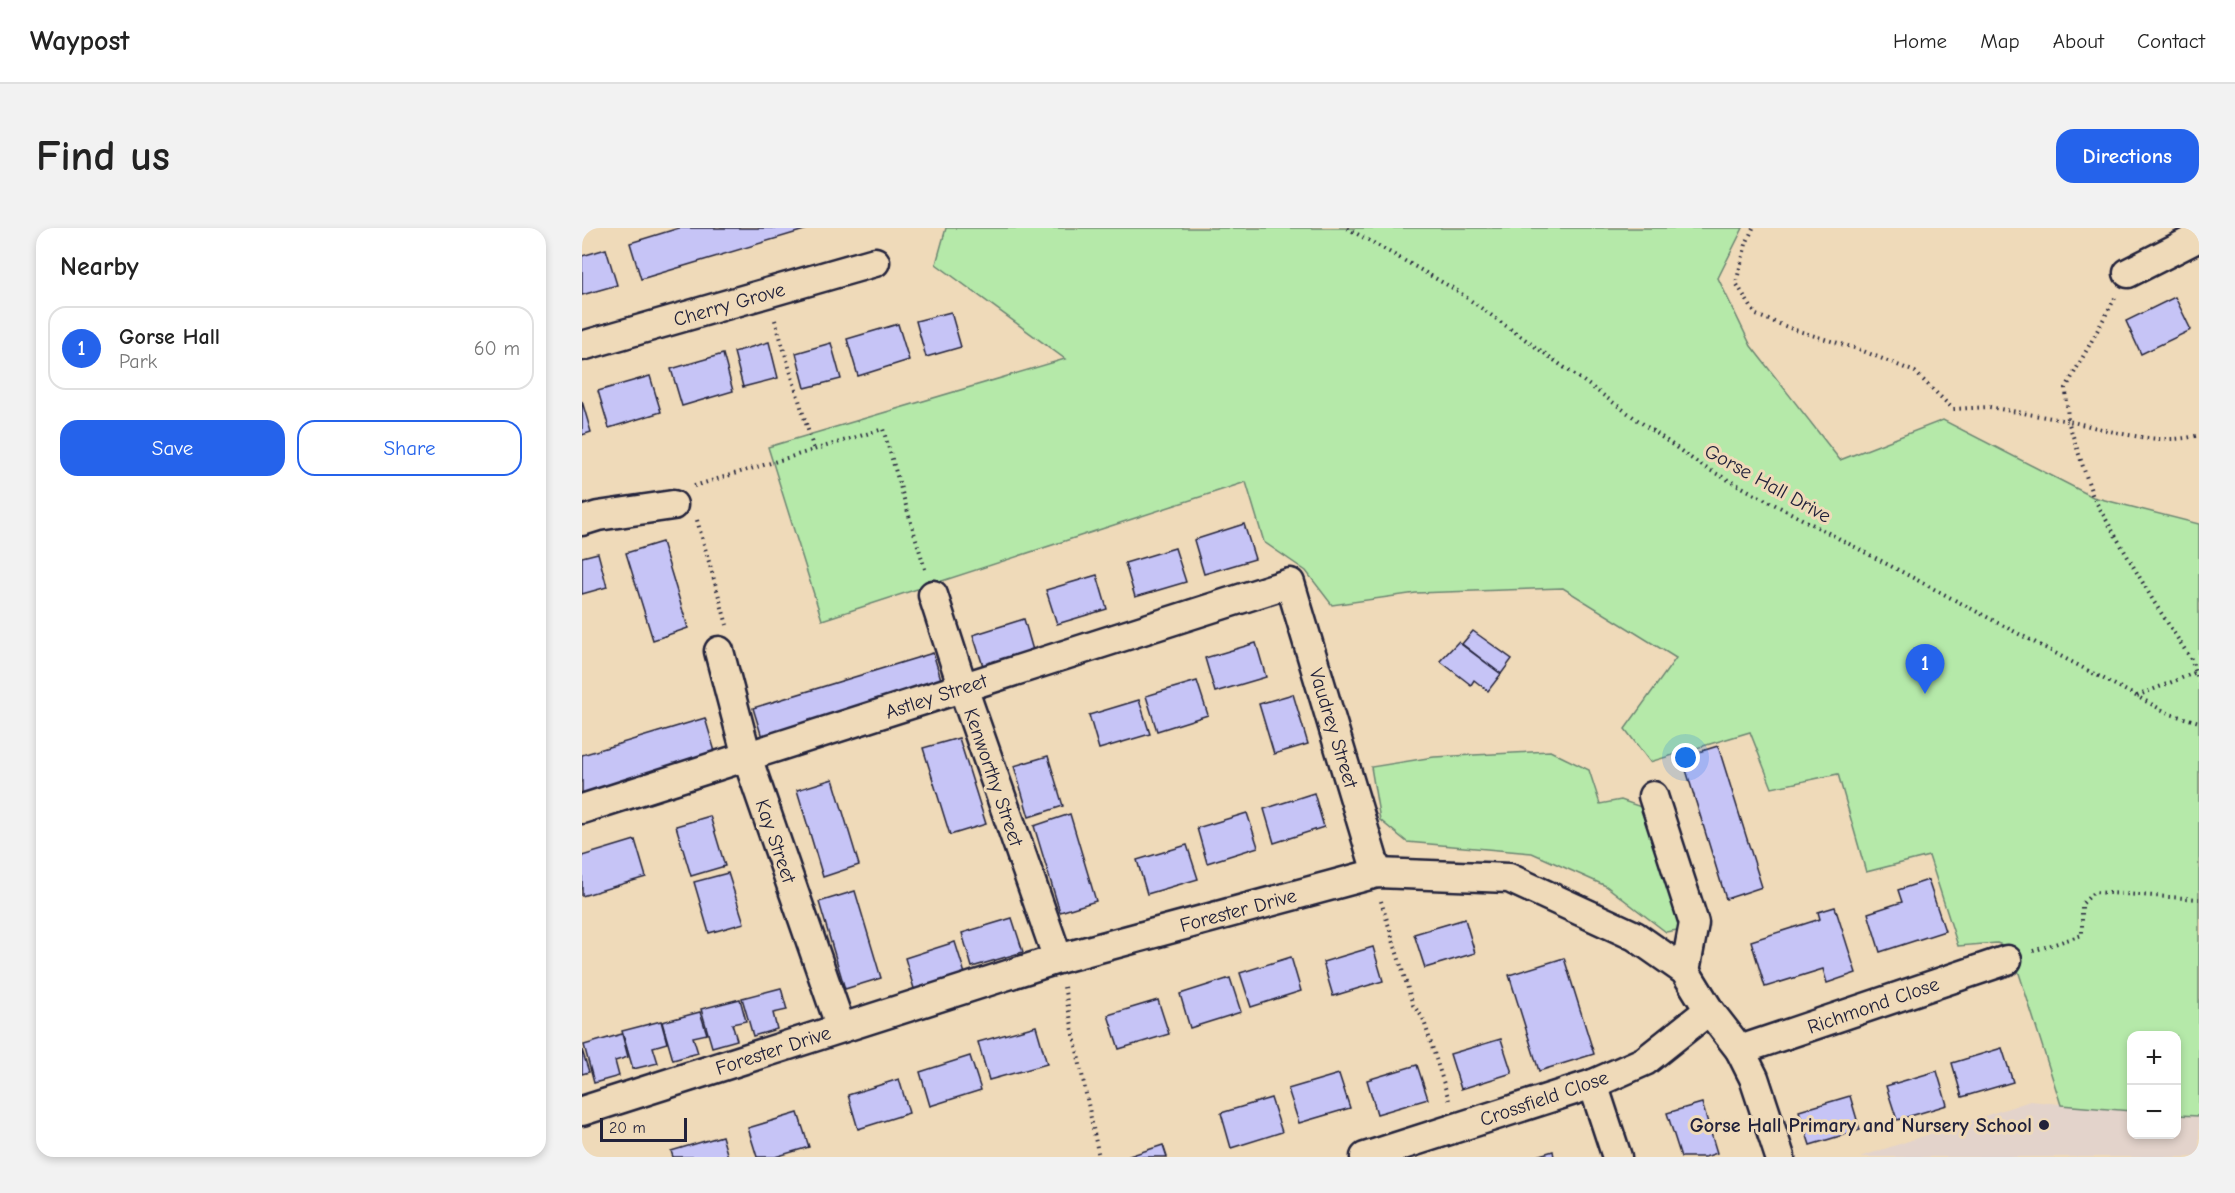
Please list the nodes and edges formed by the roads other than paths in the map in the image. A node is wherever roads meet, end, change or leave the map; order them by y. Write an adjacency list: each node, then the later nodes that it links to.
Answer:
1 (2199, 237): 3 (street)
2 (875, 262): 4 (street, Cherry Grove)
3 (2128, 273)
4 (582, 346)
5 (673, 505): 6 (street)
6 (582, 521)
7 (1290, 584): 10 (street, Astley Street); 14 (street, Vaudrey Street)
8 (933, 595): 10 (street, Kenworthy Street)
9 (719, 651): 11 (street, Kay Street)
10 (963, 688): 11 (street, Astley Street); 15 (street, Kenworthy Street)
11 (747, 756): 13 (street, Astley Street); 19 (street, Kay Street)
12 (1653, 796): 17 (street)
13 (582, 809)
14 (1375, 873): 15 (street, Forester Drive); 17 (street, Forester Drive)
15 (1058, 959): 19 (street, Forester Drive)
16 (2007, 960): 20 (street, Richmond Close)
17 (1684, 971): 18 (street, Forester Drive)
18 (1709, 1010): 20 (street, Forester Drive); 21 (street, Crossfield Close)
19 (841, 1028): 22 (street, Forester Drive)
20 (1740, 1050): 25 (street, Forester Drive)
21 (1593, 1084): 23 (street, Crossfield Close); 24 (street)
22 (582, 1111)
23 (1365, 1157)
24 (1617, 1157)
25 (1780, 1157)

